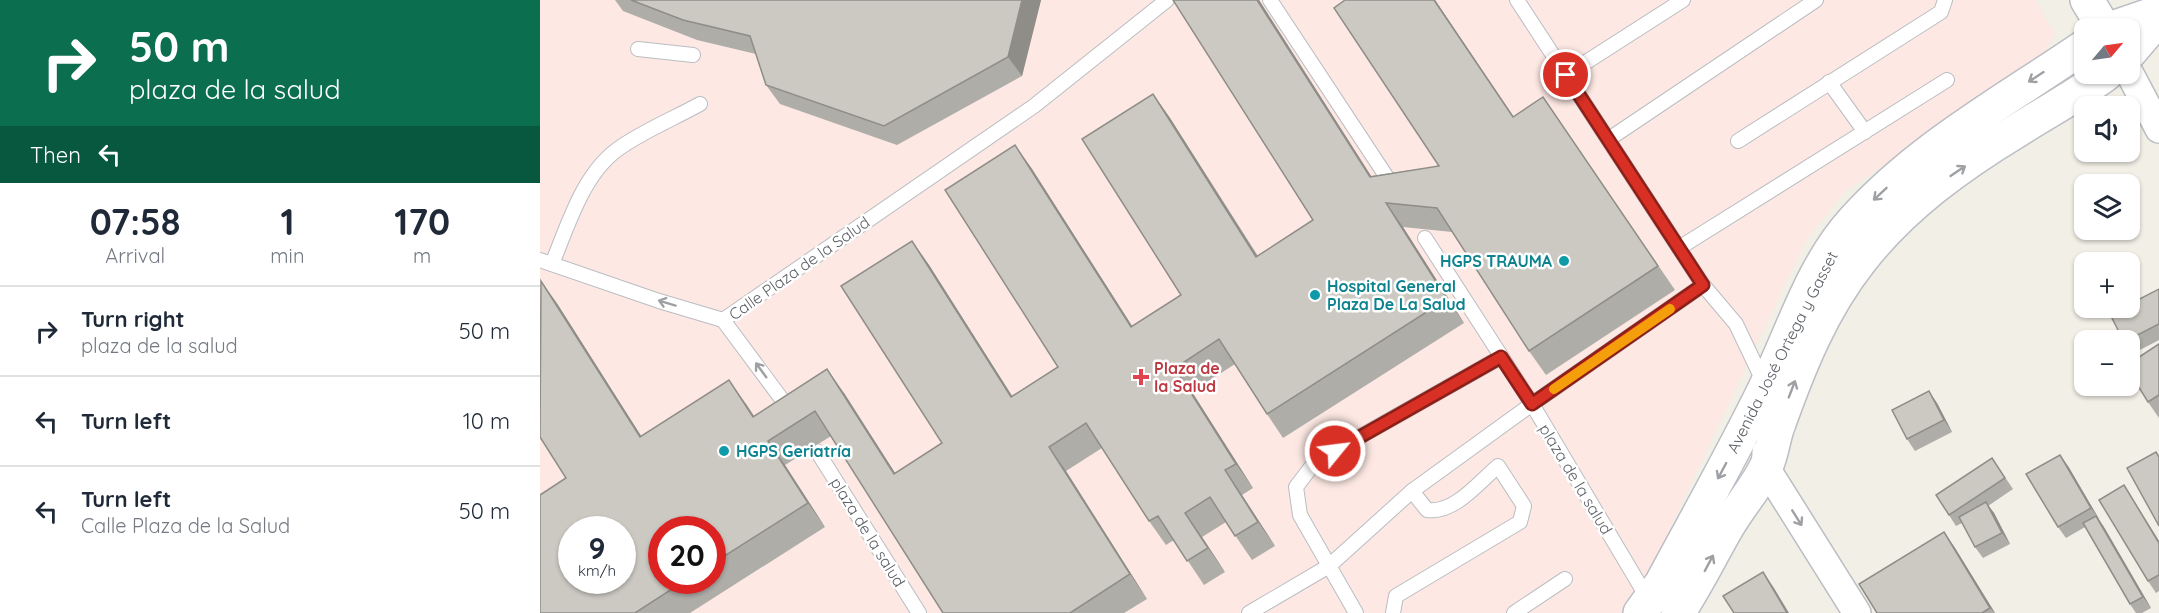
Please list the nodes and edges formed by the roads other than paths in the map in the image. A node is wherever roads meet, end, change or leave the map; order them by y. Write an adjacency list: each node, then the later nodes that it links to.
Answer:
1 (1167, 0): 31 (lane, Calle Plaza de la Salud)
2 (1270, 0): 26 (lane)
3 (1517, 0): 16 (lane)
4 (1683, 0): 16 (lane)
5 (1816, 0): 24 (lane)
6 (1945, 0): 18 (lane)
7 (2087, 0): 9 (main road)
8 (2159, 12): 10 (main road)
9 (2098, 18)
10 (2140, 18)
11 (2159, 18): 12 (main road)
12 (2140, 40)
13 (638, 49): 15 (lane)
14 (2074, 53): 33 (main road, Avenida José Ortega y Gasset, one-way to 33)
15 (693, 55)
16 (1566, 75): 24 (lane)
17 (1947, 80): 23 (lane)
18 (1829, 82): 23 (lane); 25 (lane)
19 (2091, 84): 37 (main road, Avenida José Ortega y Gasset, one-way to 19)
20 (2135, 84): 22 (street)
21 (700, 104): 29 (lane)
22 (2159, 129)
23 (1865, 132): 28 (lane)
24 (1609, 139): 28 (lane)
25 (1738, 141)
26 (1395, 190)
27 (1425, 238): 32 (lane, plaza de la salud)
28 (1679, 249): 30 (lane)
29 (546, 262): 31 (lane, Calle Plaza de la Salud, one-way to 29)
30 (1703, 285): 33 (lane); 34 (lane)
31 (723, 320): 35 (lane, one-way to 31)
32 (1501, 357): 34 (lane, plaza de la salud); 39 (lane)
33 (1766, 387): 37 (street); 41 (main road, Avenida José Ortega y Gasset, one-way to 41)
34 (1532, 404): 38 (lane); 41 (lane, plaza de la salud)
35 (795, 418)
36 (817, 451): 42 (lane, plaza de la salud)
37 (1766, 468): 41 (main road, Avenida José Ortega y Gasset, one-way to 37); 47 (street, one-way to 47)
38 (1412, 491): 39 (lane); 45 (lane)
39 (1329, 566): 43 (lane); 44 (lane)
40 (1565, 579): 46 (lane)
41 (1656, 609)
42 (919, 613)
43 (1249, 613)
44 (1356, 613)
45 (1393, 613)
46 (1514, 613)
47 (1857, 613)

